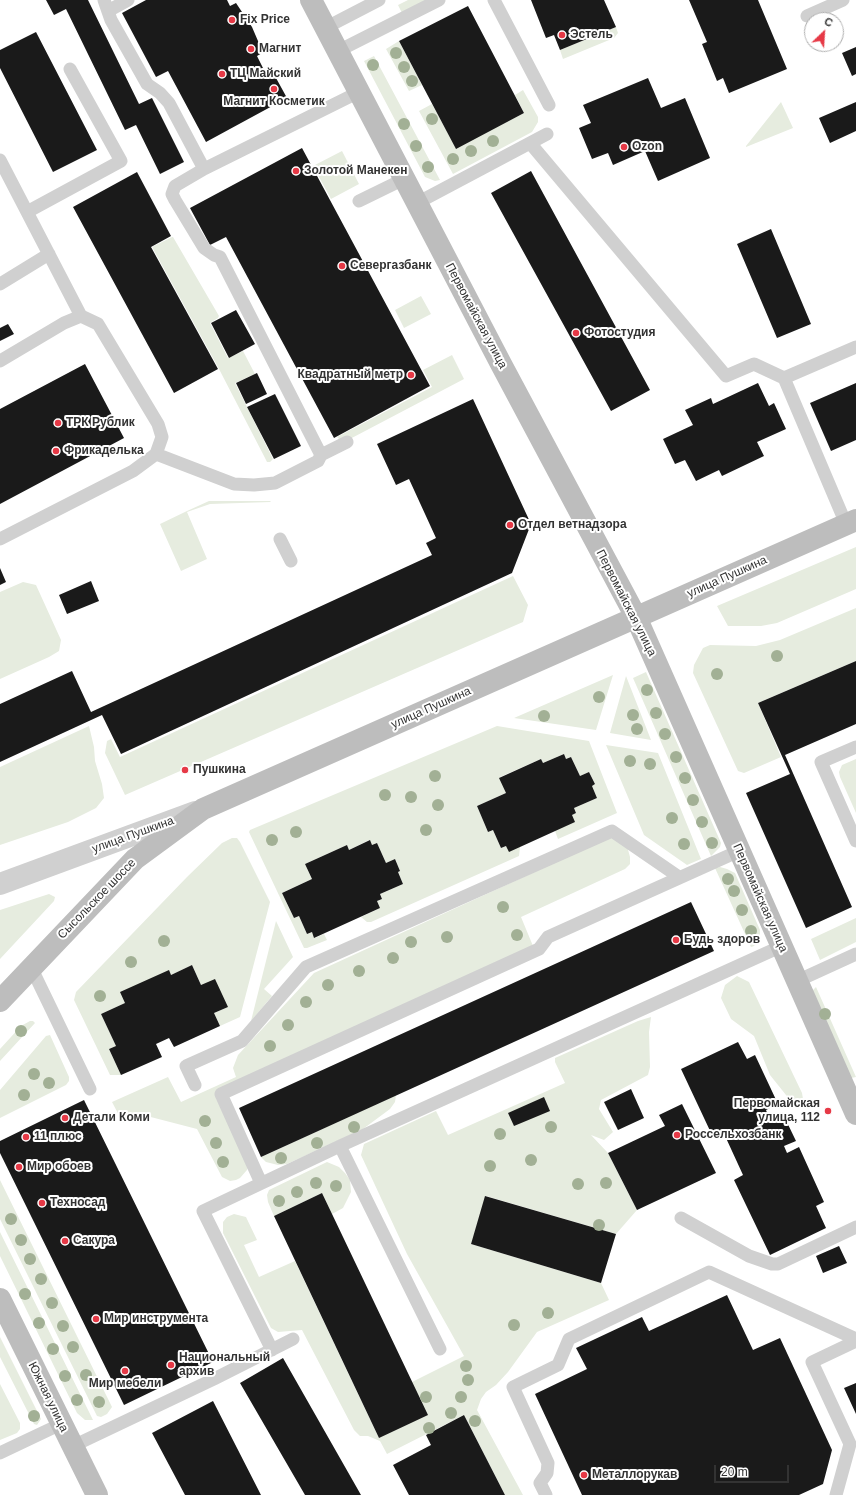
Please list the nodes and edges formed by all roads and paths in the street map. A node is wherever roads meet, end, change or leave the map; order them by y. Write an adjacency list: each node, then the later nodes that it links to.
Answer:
1 (128, 0): 7 (lane)
2 (311, 0): 9 (main road, Первомайская улица)
3 (379, 0): 9 (lane)
4 (438, 0): 10 (lane)
5 (494, 0): 13 (lane)
6 (843, 0): 8 (lane)
7 (106, 5): 17 (lane)
8 (816, 12)
9 (325, 28): 10 (main road, Первомайская улица)
10 (338, 51): 12 (main road, Первомайская улица)
11 (70, 69): 21 (lane)
12 (359, 92): 17 (lane); 18 (main road, Первомайская улица)
13 (549, 105)
14 (547, 134): 15 (lane)
15 (530, 144): 20 (lane); 27 (lane)
16 (0, 160): 21 (lane)
17 (204, 169): 30 (lane)
18 (404, 179): 19 (lane); 20 (main road, Первомайская улица)
19 (359, 201)
20 (417, 203): 35 (main road, Первомайская улица)
21 (27, 212): 22 (lane)
22 (49, 254): 23 (lane); 24 (lane)
23 (0, 284)
24 (81, 316): 26 (lane); 29 (lane)
25 (856, 347): 27 (lane)
26 (0, 361)
27 (784, 378): 31 (lane)
28 (347, 442): 30 (lane)
29 (156, 454): 30 (lane); 32 (lane)
30 (321, 455)
31 (851, 522): 35 (main road, улица Пушкина)
32 (0, 539)
33 (280, 539): 34 (lane)
34 (291, 561)
35 (636, 617): 37 (main road, улица Пушкина); 39 (main road, Первомайская улица)
36 (856, 747): 38 (lane)
37 (203, 809): 41 (street, улица Пушкина); 44 (main road, Сысольское шоссе)
38 (856, 841)
39 (739, 850): 40 (lane); 42 (main road, Первомайская улица)
40 (679, 877): 47 (lane); 51 (lane)
41 (0, 884)
42 (782, 946): 45 (main road, Первомайская улица); 50 (lane)
43 (856, 954): 45 (lane)
44 (31, 967): 46 (main road, Сысольское шоссе); 48 (lane)
45 (797, 981): 49 (main road, Первомайская улица)
46 (0, 1000)
47 (195, 1085)
48 (90, 1089)
49 (856, 1114)
50 (340, 1146): 51 (lane); 57 (lane)
51 (262, 1183): 58 (lane)
52 (681, 1218): 53 (lane)
53 (856, 1227)
54 (0, 1299): 59 (main road, Южная улица)
55 (293, 1339): 58 (lane)
56 (856, 1340): 63 (lane); 64 (lane)
57 (440, 1349)
58 (272, 1350): 60 (lane)
59 (61, 1424): 60 (main road, Южная улица); 61 (lane)
60 (73, 1446): 62 (main road, Южная улица)
61 (0, 1453)
62 (97, 1495)
63 (546, 1495)
64 (836, 1495)

